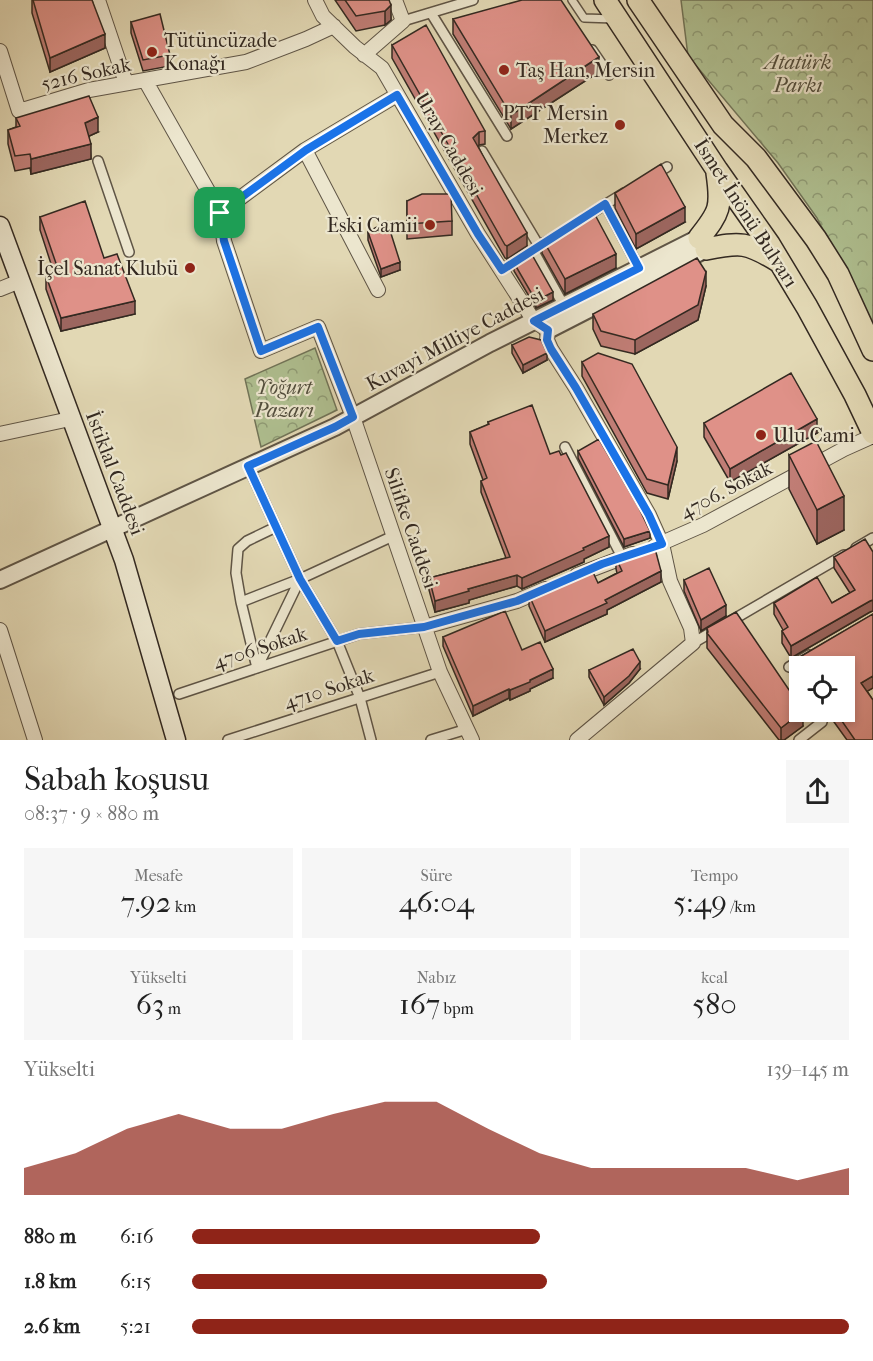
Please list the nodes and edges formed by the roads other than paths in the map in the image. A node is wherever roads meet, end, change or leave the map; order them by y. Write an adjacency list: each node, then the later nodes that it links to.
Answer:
1 (98, 0): 19 (street)
2 (315, 0): 13 (street, Uray Caddesi)
3 (395, 0): 12 (street)
4 (473, 0): 9 (street)
5 (560, 0): 10 (street)
6 (572, 0): 11 (lane)
7 (605, 0): 11 (main road, İsmet İnönü Bulvarı)
8 (638, 0): 43 (main road, İsmet İnönü Bulvarı)
9 (431, 13): 12 (street); 21 (street)
10 (572, 19)
11 (618, 19): 26 (main road, İsmet İnönü Bulvarı)
12 (403, 21): 16 (street)
13 (334, 26): 16 (street, Uray Caddesi); 18 (street, 5216 Sokak)
14 (584, 38): 17 (street)
15 (0, 51): 19 (street, 5216 Sokak)
16 (364, 55): 20 (street, Uray Caddesi)
17 (609, 75)
18 (145, 80): 19 (street, 5216 Sokak); 28 (street)
19 (126, 83)
20 (397, 95): 22 (street); 37 (street, Uray Caddesi)
21 (507, 136)
22 (306, 150): 28 (street); 40 (street)
23 (483, 151): 33 (street)
24 (98, 162): 34 (street)
25 (668, 167): 27 (street)
26 (717, 170): 32 (main road); 35 (main road, İsmet İnönü Bulvarı)
27 (605, 204): 29 (street); 36 (street)
28 (220, 213): 44 (street, Silifke Caddesi)
29 (577, 222)
30 (0, 226): 38 (main road, İstiklal Caddesi)
31 (558, 234): 33 (street)
32 (702, 243): 35 (main road); 36 (street, Kuvayi Milliye Caddesi); 42 (street, Kuvayi Milliye Caddesi)
33 (536, 248): 37 (street); 41 (street)
34 (129, 252)
35 (780, 262): 47 (main road, İsmet İnönü Bulvarı)
36 (639, 268): 41 (street, Kuvayi Milliye Caddesi)
37 (502, 270): 42 (street, Uray Caddesi)
38 (20, 281): 39 (street); 45 (main road, İstiklal Caddesi)
39 (0, 289)
40 (378, 290)
41 (564, 306): 42 (street, Kuvayi Milliye Caddesi)
42 (541, 325): 44 (street, Kuvayi Milliye Caddesi); 54 (street, Uray Caddesi)
43 (873, 350)
44 (353, 417): 49 (street, Kuvayi Milliye Caddesi); 52 (street, Silifke Caddesi)
45 (70, 419): 46 (street); 51 (main road, İstiklal Caddesi)
46 (0, 434)
47 (873, 435): 54 (street, 4706. Sokak)
48 (565, 447): 55 (street)
49 (248, 466): 50 (street); 51 (street, Kuvayi Milliye Caddesi)
50 (276, 527): 56 (street); 58 (street)
51 (113, 528): 57 (street, Kuvayi Milliye Caddesi); 72 (main road, İstiklal Caddesi)
52 (393, 536): 56 (street); 59 (street, Silifke Caddesi)
53 (873, 538): 62 (street)
54 (662, 544): 55 (street, 4706. Sokak); 62 (street, Uray Caddesi)
55 (622, 557): 59 (street, 4706. Sokak)
56 (300, 579): 58 (street); 61 (street); 65 (street)
57 (0, 580)
58 (241, 602): 65 (street)
59 (424, 627): 61 (street, 4706 Sokak); 66 (street, Silifke Caddesi)
60 (0, 630): 71 (street)
61 (337, 641): 65 (street, 4706 Sokak); 68 (street)
62 (693, 643): 76 (street)
63 (817, 650): 64 (street)
64 (807, 656)
65 (257, 668): 67 (street, 4706 Sokak)
66 (440, 672): 68 (street, 4710 Sokak); 70 (street, Silifke Caddesi)
67 (179, 694)
68 (360, 698): 73 (street, 4710 Sokak); 74 (street)
69 (822, 722): 77 (street)
70 (469, 734): 75 (street)
71 (35, 740)
72 (176, 740)
73 (228, 740)
74 (371, 740)
75 (431, 740)
76 (577, 740)
77 (799, 740)

